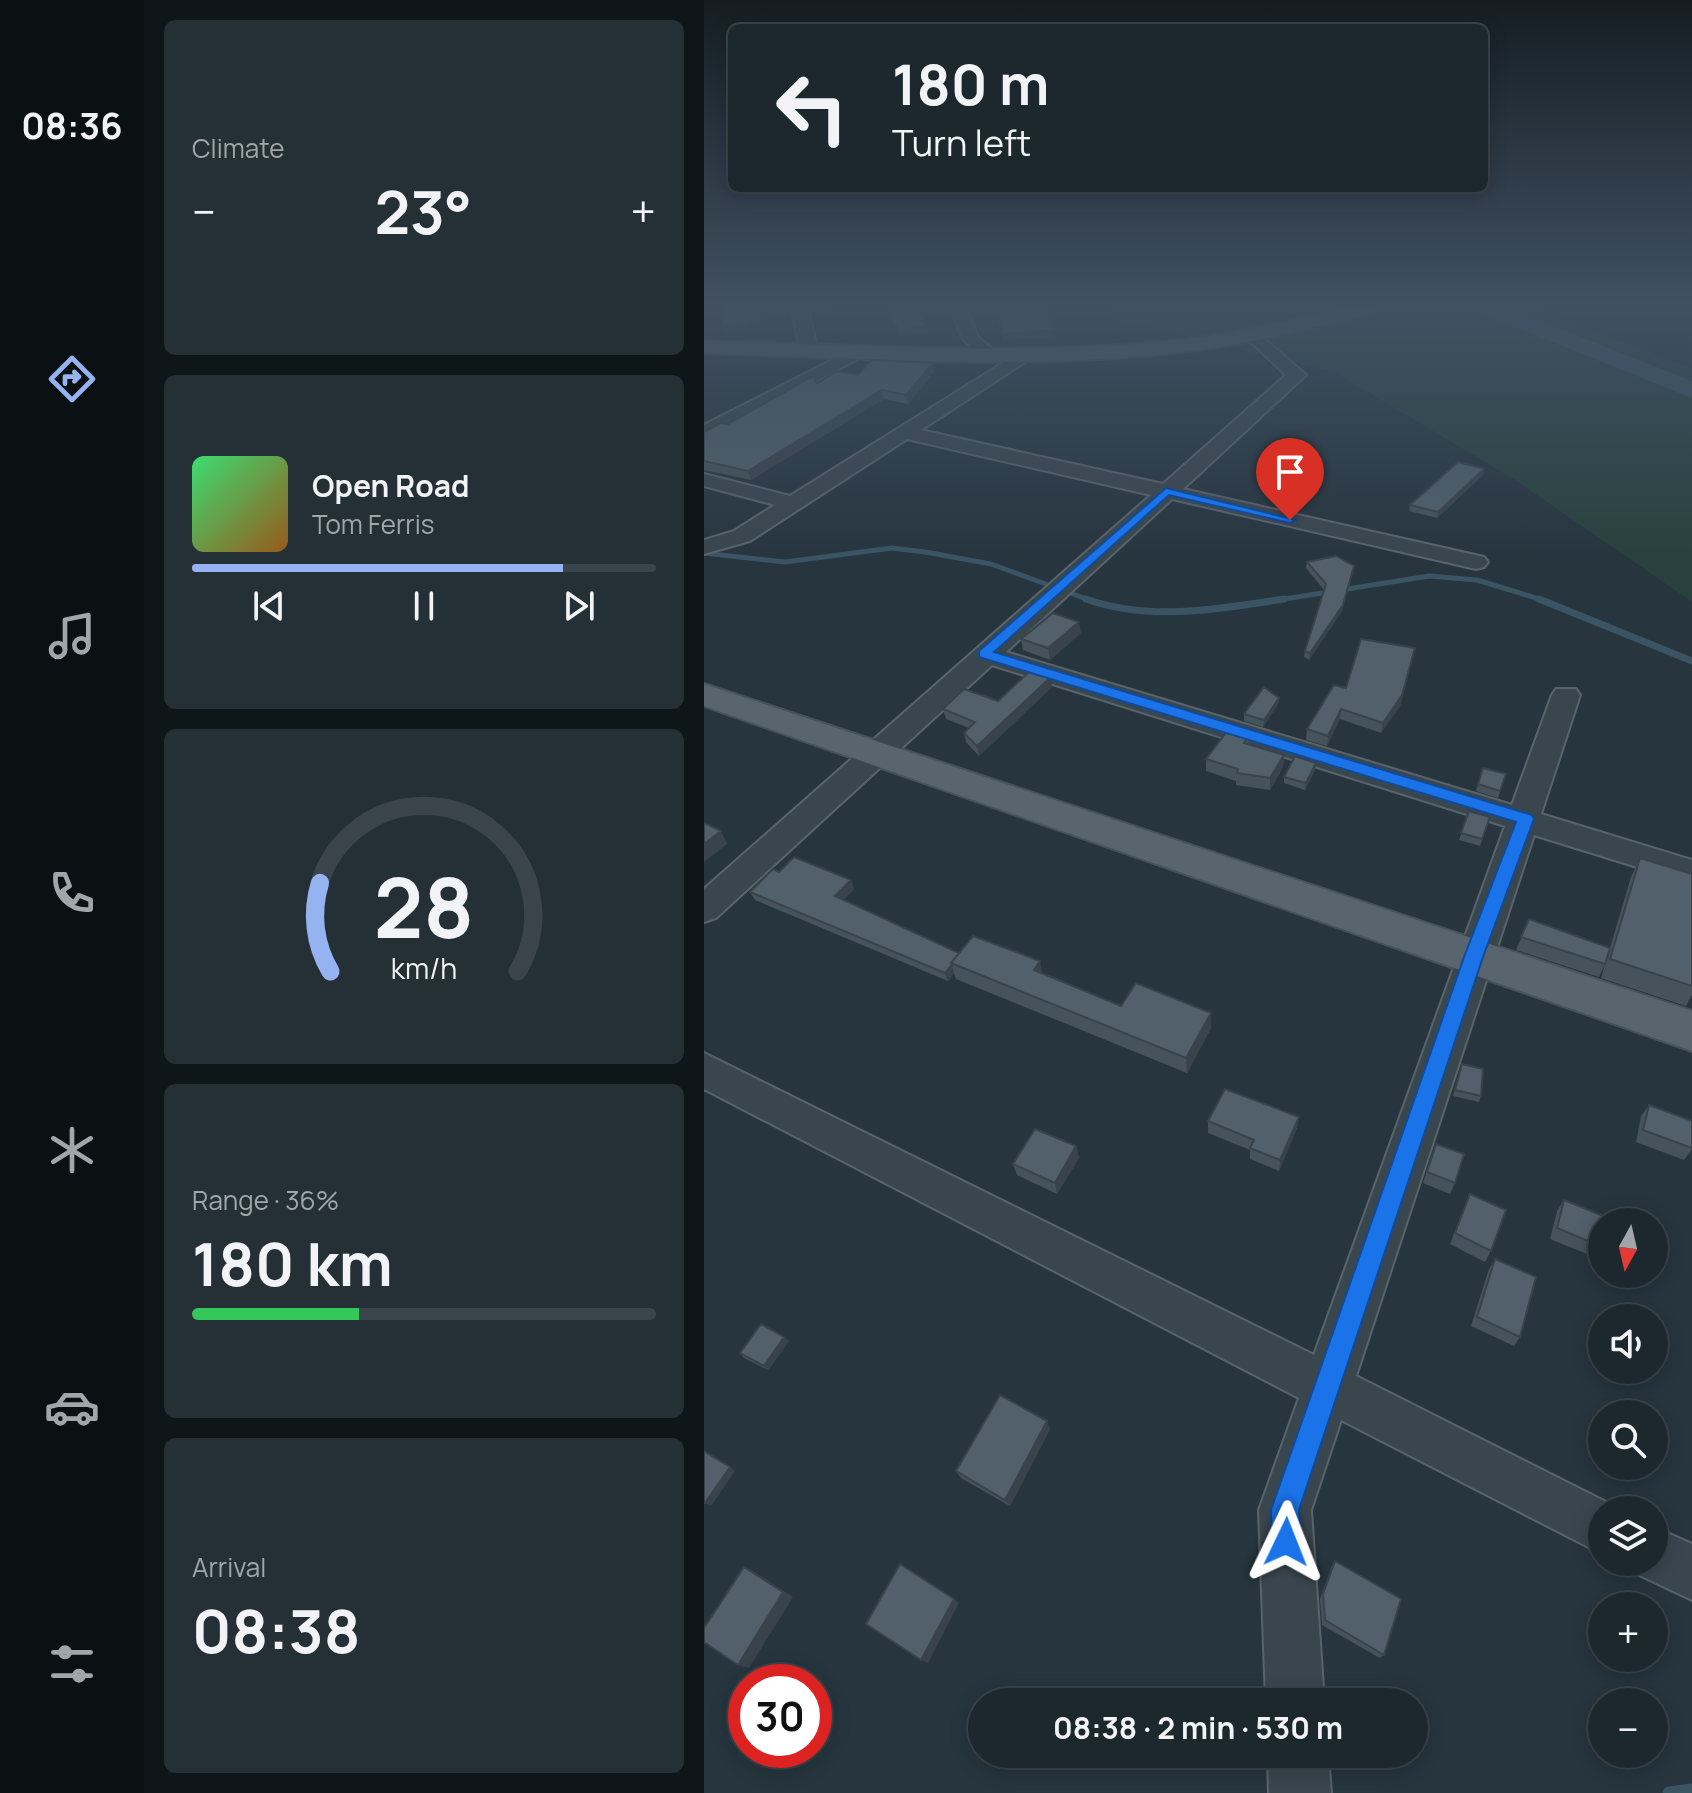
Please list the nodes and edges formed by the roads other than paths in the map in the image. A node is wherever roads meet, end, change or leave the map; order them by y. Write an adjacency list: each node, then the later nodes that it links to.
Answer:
1 (788, 389): 5 (street)
2 (971, 389): 4 (street)
3 (1282, 389): 7 (street)
4 (904, 432): 7 (street); 8 (street)
5 (704, 433)
6 (704, 480): 8 (street)
7 (1166, 491): 10 (street); 11 (street)
8 (793, 503): 9 (street)
9 (704, 547)
10 (1476, 562)
11 (984, 654): 14 (street); 15 (street)
12 (704, 694): 14 (main road)
13 (1566, 695): 15 (street)
14 (876, 750): 17 (street); 18 (main road)
15 (1526, 819): 16 (street); 18 (street)
16 (1692, 872)
17 (704, 909)
18 (1473, 957): 19 (main road); 21 (street)
19 (1692, 1031)
20 (704, 1070): 21 (street)
21 (1328, 1389): 22 (street); 25 (street)
22 (1588, 1520)
23 (1668, 1561): 24 (street)
24 (1692, 1573)
25 (1294, 1688)
26 (1299, 1768): 27 (street)
27 (1300, 1793)

